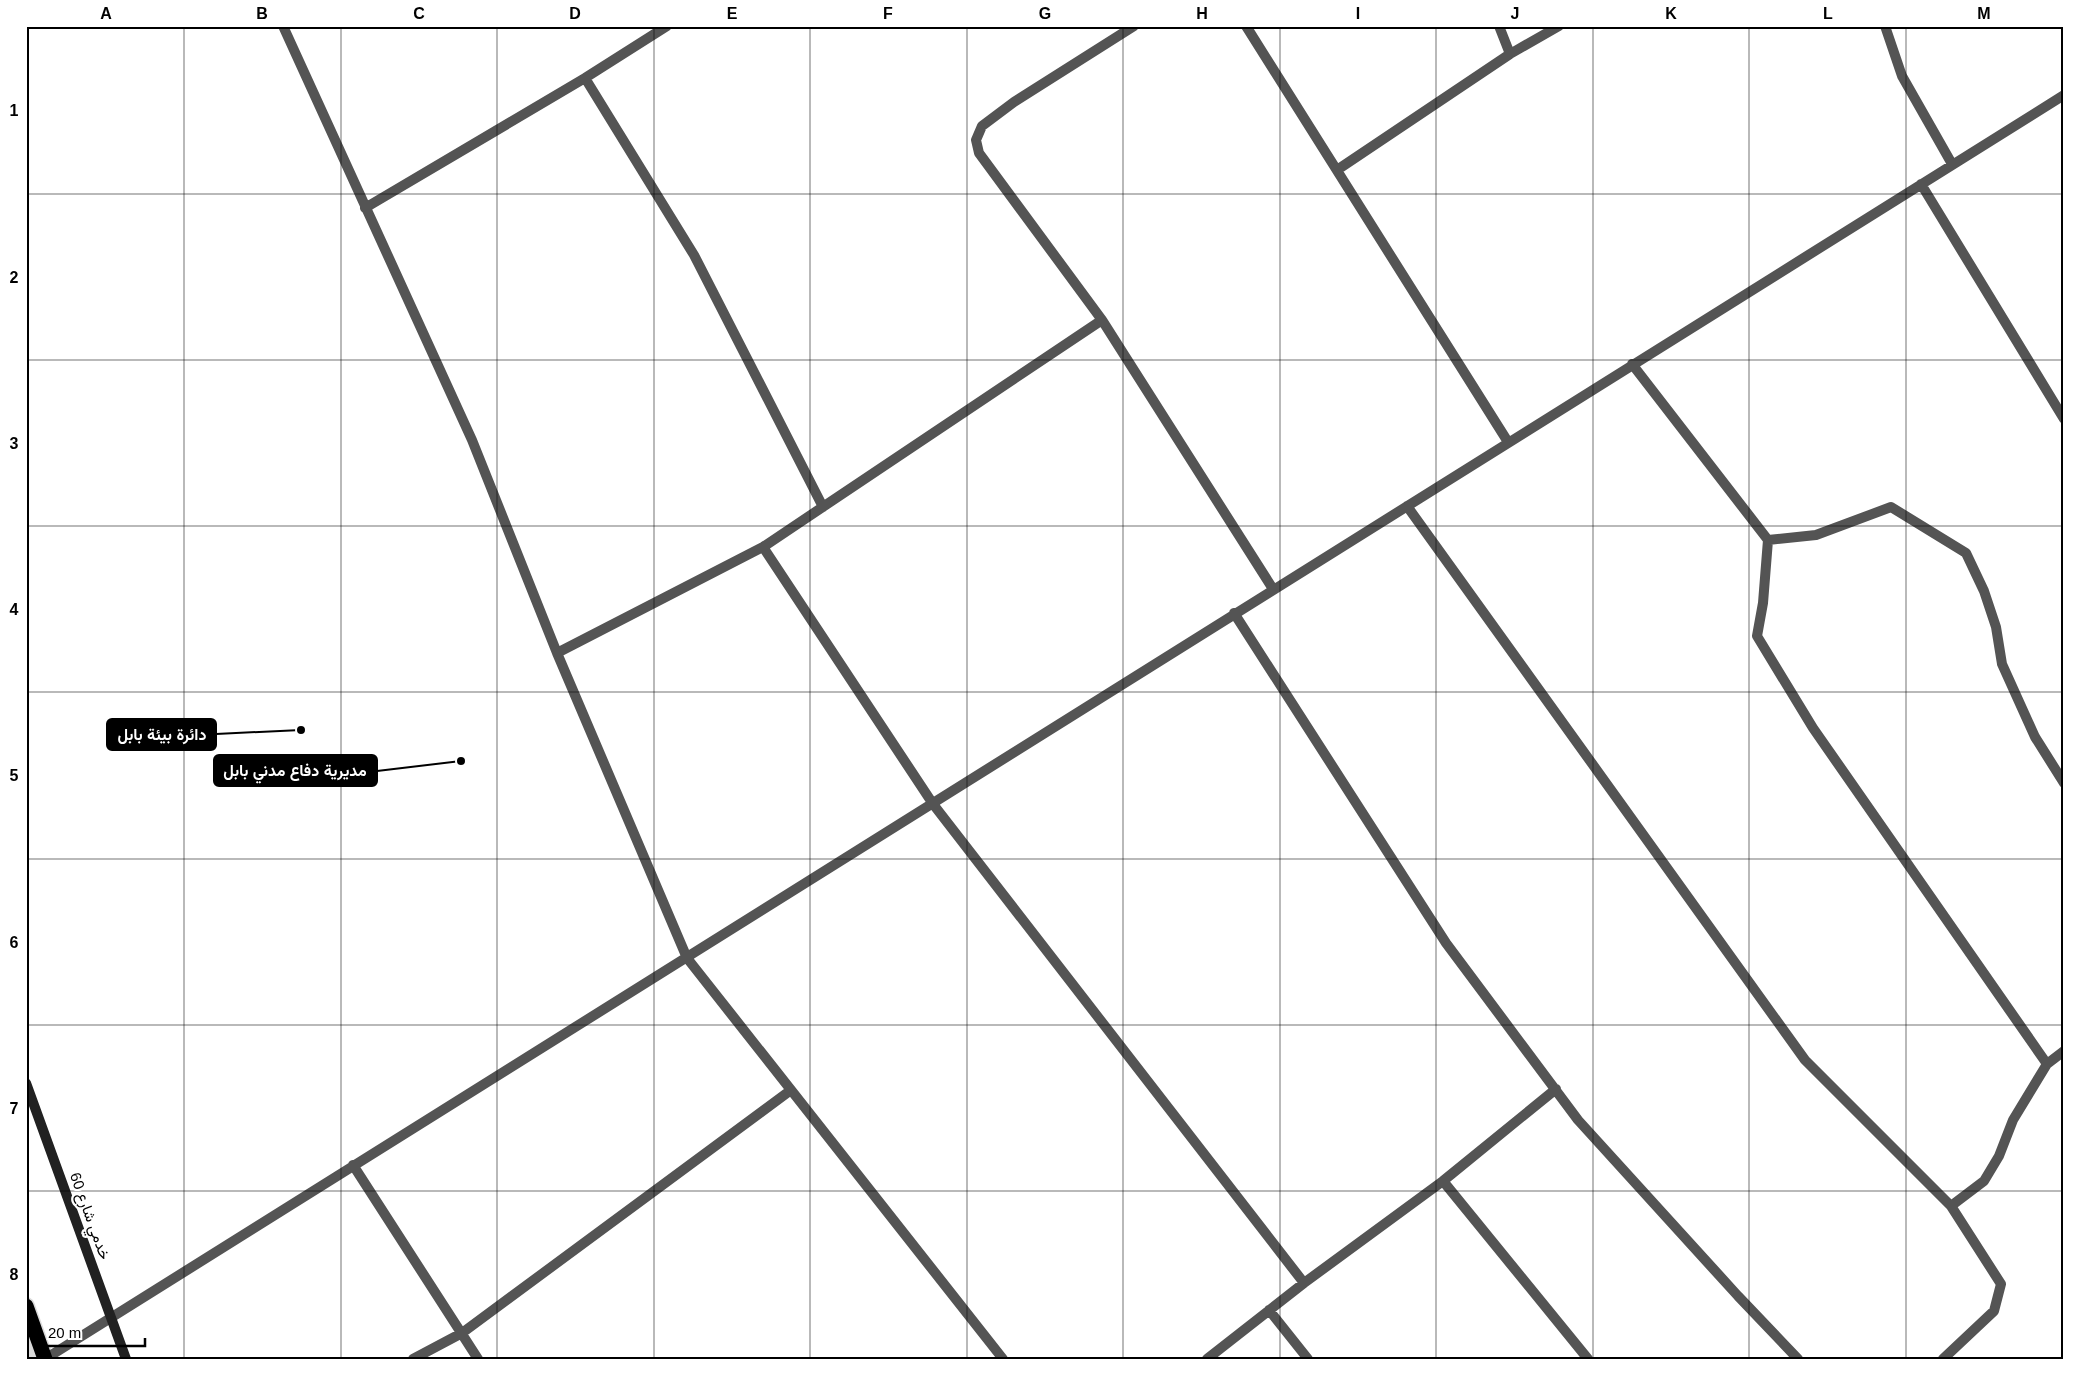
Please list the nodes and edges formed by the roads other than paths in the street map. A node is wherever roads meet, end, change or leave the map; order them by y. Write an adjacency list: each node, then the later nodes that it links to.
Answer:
1 (283, 26): 14 (street)
2 (668, 26): 9 (street)
3 (1134, 26): 15 (street)
4 (1246, 26): 12 (street)
5 (1499, 26): 8 (street)
6 (1559, 26): 8 (street)
7 (1884, 26): 11 (street)
8 (1510, 54): 12 (street)
9 (585, 78): 14 (street); 20 (street)
10 (2064, 95): 11 (street)
11 (1952, 164): 13 (street)
12 (1337, 170): 18 (street)
13 (1921, 184): 16 (street); 17 (street)
14 (365, 208): 25 (street)
15 (1102, 320): 20 (street); 23 (street)
16 (1632, 364): 18 (street); 21 (street)
17 (2064, 419)
18 (1508, 442): 19 (street)
19 (1406, 506): 23 (street); 36 (street)
20 (823, 508): 22 (street)
21 (1768, 540): 26 (street); 30 (street)
22 (763, 547): 25 (street); 27 (street)
23 (1273, 589): 24 (street)
24 (1234, 613): 27 (street); 32 (street)
25 (557, 652): 28 (street)
26 (2064, 783)
27 (933, 804): 28 (street); 37 (street)
28 (687, 958): 33 (street); 34 (street)
29 (2064, 1052): 30 (street)
30 (2047, 1064): 36 (street)
31 (26, 1083): 40 (main road, خدمي شارع 60)
32 (1556, 1089): 35 (street); 50 (street)
33 (791, 1090): 41 (street); 46 (street)
34 (353, 1165): 40 (street); 41 (street)
35 (1443, 1181): 37 (street); 49 (street)
36 (1951, 1206): 51 (street)
37 (1304, 1283): 39 (street)
38 (26, 1306): 42 (highway)
39 (1269, 1310): 47 (street); 48 (street)
40 (111, 1317): 42 (street); 43 (main road, خدمي شارع 60)
41 (462, 1333): 44 (street); 45 (street)
42 (45, 1359)
43 (126, 1359)
44 (413, 1359)
45 (478, 1359)
46 (1003, 1359)
47 (1207, 1359)
48 (1308, 1359)
49 (1588, 1359)
50 (1798, 1359)
51 (1942, 1359)

